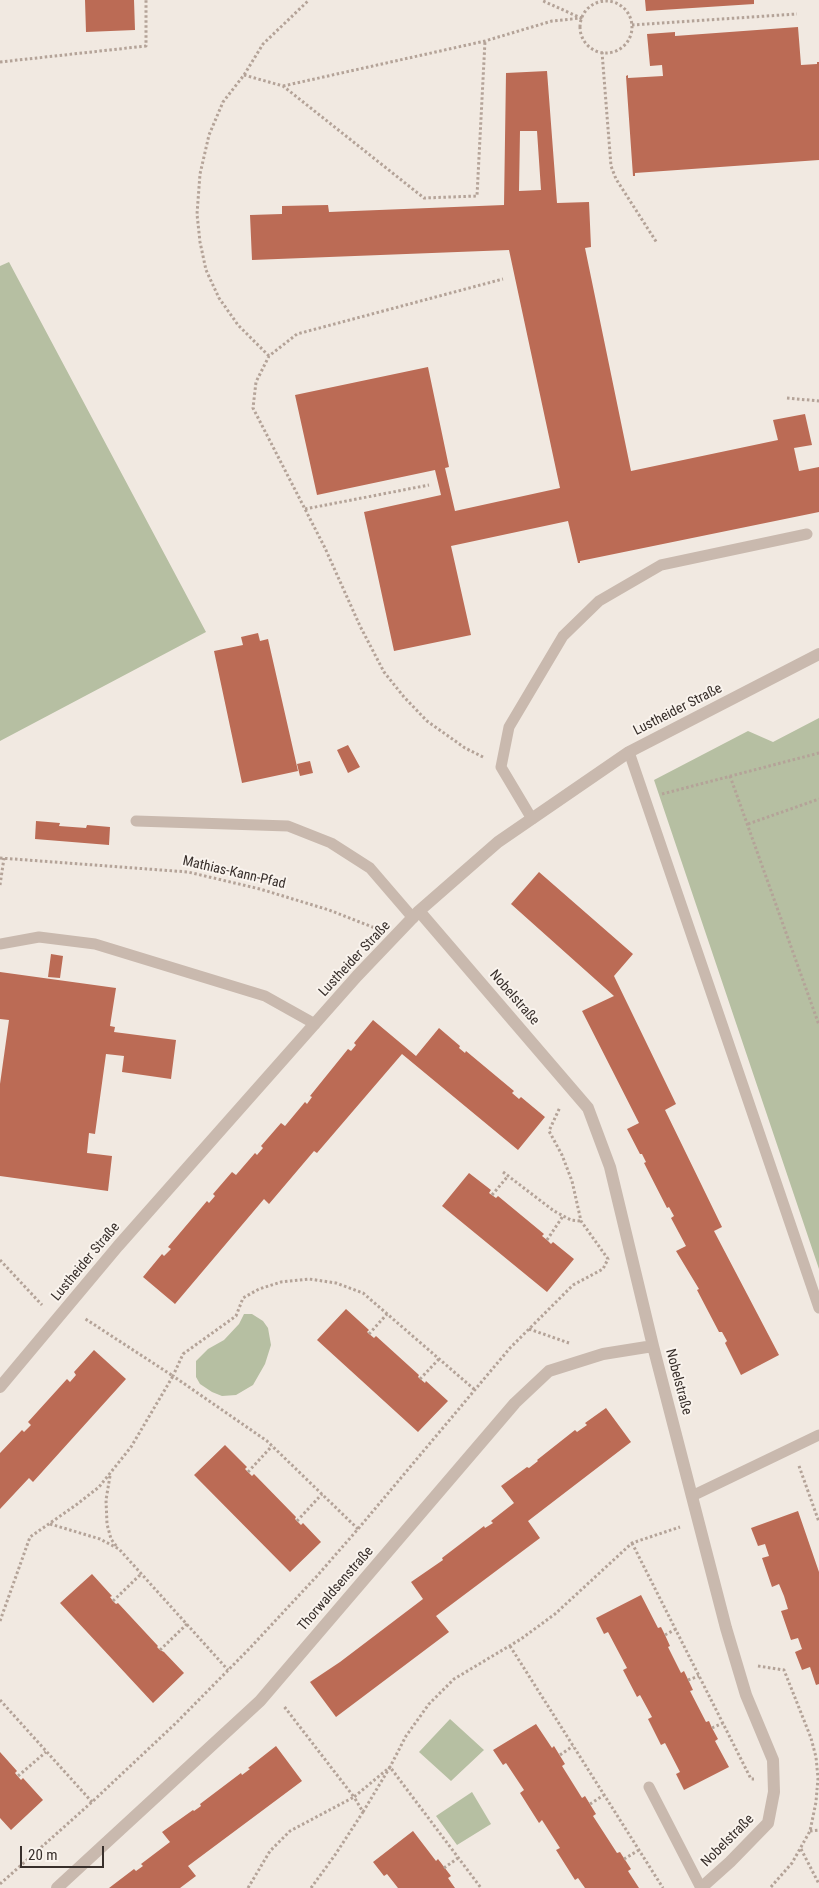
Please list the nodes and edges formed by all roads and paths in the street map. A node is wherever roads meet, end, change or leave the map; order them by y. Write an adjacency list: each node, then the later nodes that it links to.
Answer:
1 (146, 0): 9 (path)
2 (309, 0): 10 (path)
3 (541, 0): 5 (path)
4 (797, 14): 6 (path)
5 (581, 18): 6 (path); 7 (path); 8 (path)
6 (632, 25): 8 (path)
7 (485, 42): 11 (path); 11 (path)
8 (602, 52): 12 (path)
9 (0, 62)
10 (244, 75): 11 (path); 14 (path)
11 (283, 86)
12 (657, 243)
13 (504, 279): 14 (path)
14 (269, 356): 18 (path)
15 (788, 398): 16 (path)
16 (819, 401)
17 (429, 485): 18 (path)
18 (305, 509): 23 (path)
19 (807, 534): 23 (lane)
20 (819, 654): 21 (street, Lustheider Straße)
21 (629, 752): 25 (lane); 27 (street, Lustheider Straße)
22 (819, 753): 24 (path)
23 (501, 767): 27 (lane)
24 (730, 776): 25 (path); 29 (path)
25 (644, 798): 47 (lane)
26 (819, 799): 29 (path)
27 (532, 819): 32 (street, Lustheider Straße)
28 (136, 821): 32 (lane)
29 (748, 824): 36 (path)
30 (2, 858): 31 (path); 33 (path, Mathias-Kann-Pfad)
31 (0, 885)
32 (416, 914): 33 (street, Lustheider Straße); 37 (street, Nobelstraße)
33 (396, 937): 35 (street, Lustheider Straße)
34 (0, 944): 35 (lane)
35 (315, 1024): 46 (street, Lustheider Straße)
36 (819, 1025)
37 (569, 1085): 42 (path); 51 (street, Nobelstraße)
38 (502, 1172): 39 (path)
39 (508, 1176): 40 (path); 41 (path)
40 (492, 1195)
41 (563, 1216): 42 (path); 43 (path)
42 (581, 1221): 49 (path)
43 (546, 1240)
44 (0, 1260): 45 (path)
45 (30, 1291)
46 (67, 1307): 54 (path); 56 (street, Lustheider Straße)
47 (819, 1308)
48 (387, 1314): 50 (path); 53 (path); 54 (path)
49 (528, 1329): 52 (path); 57 (path)
50 (369, 1334)
51 (653, 1346): 52 (street, Thorwaldsenstraße); 64 (street, Nobelstraße)
52 (603, 1354): 83 (street, Thorwaldsenstraße)
53 (439, 1359): 55 (path); 57 (path)
54 (173, 1376): 59 (path); 62 (path)
55 (420, 1379)
56 (0, 1387)
57 (475, 1390): 69 (path)
58 (819, 1435): 60 (lane)
59 (272, 1446): 61 (path); 63 (path)
60 (792, 1447): 64 (lane); 67 (path)
61 (248, 1472)
62 (110, 1474): 68 (path); 71 (path)
63 (322, 1494): 66 (path); 69 (path)
64 (692, 1496): 65 (street, Nobelstraße)
65 (699, 1520): 70 (path); 94 (street, Nobelstraße)
66 (297, 1521)
67 (819, 1522)
68 (49, 1524): 71 (path); 74 (path)
69 (358, 1529): 80 (path)
70 (632, 1543): 76 (path); 78 (path)
71 (119, 1549): 72 (path)
72 (141, 1574): 73 (path); 75 (path)
73 (113, 1601)
74 (0, 1621)
75 (187, 1624): 79 (path); 80 (path)
76 (676, 1629): 77 (path); 81 (path)
77 (665, 1635)
78 (510, 1646): 89 (path); 92 (path)
79 (160, 1650)
80 (228, 1670): 98 (path)
81 (699, 1675): 82 (path); 87 (path)
82 (688, 1680)
83 (271, 1688): 97 (path); 110 (street, Thorwaldsenstraße)
84 (0, 1700): 85 (path)
85 (5, 1706): 86 (path); 90 (path)
86 (0, 1710)
87 (723, 1723): 88 (path); 94 (path)
88 (712, 1728)
89 (573, 1746): 91 (path); 96 (path)
90 (46, 1752): 93 (path); 98 (path)
91 (560, 1755)
92 (390, 1766): 97 (path); 100 (path); 105 (path)
93 (18, 1776)
94 (774, 1780): 115 (street, Nobelstraße)
95 (649, 1787): 115 (lane)
96 (604, 1796): 99 (path); 104 (path)
97 (354, 1797): 100 (path); 111 (path)
98 (92, 1802): 108 (path)
99 (590, 1804)
100 (363, 1812): 112 (path)
101 (810, 1830): 102 (path)
102 (819, 1830)
103 (801, 1848): 109 (path)
104 (639, 1850): 106 (path); 114 (path)
105 (458, 1858): 107 (path); 113 (path)
106 (624, 1859)
107 (444, 1868)
108 (0, 1884)
109 (819, 1884)
110 (57, 1888)
111 (248, 1888)
112 (311, 1888)
113 (480, 1888)
114 (663, 1888)
115 (701, 1888)

